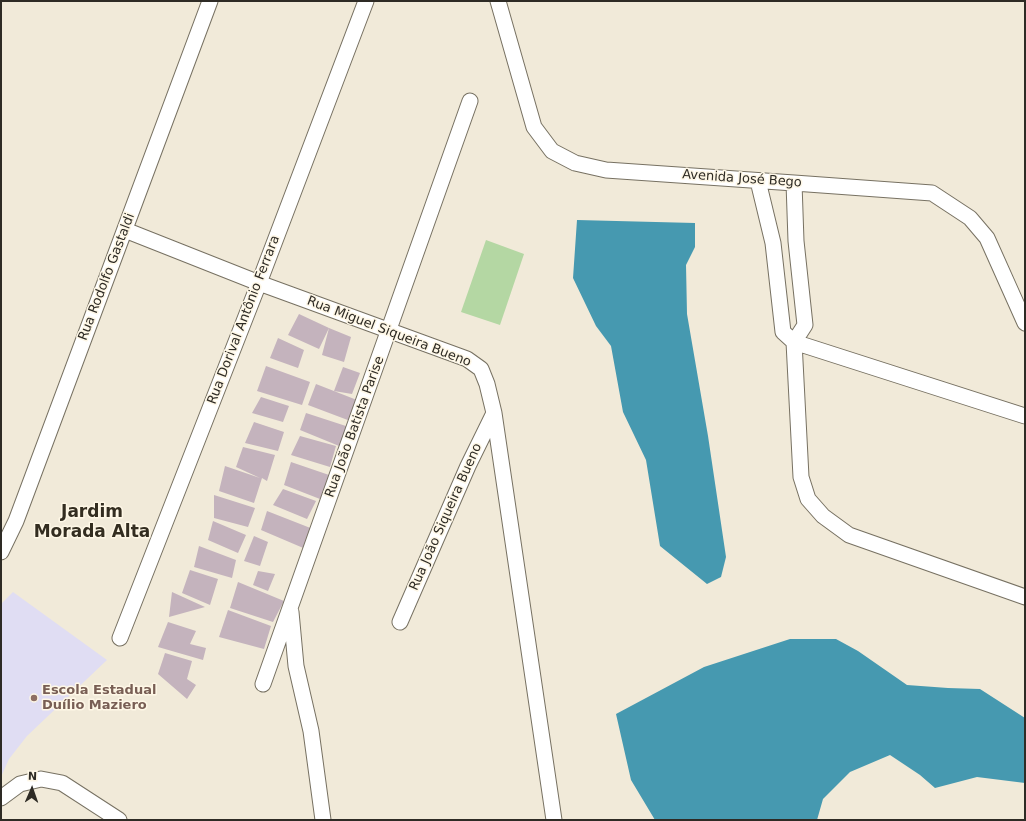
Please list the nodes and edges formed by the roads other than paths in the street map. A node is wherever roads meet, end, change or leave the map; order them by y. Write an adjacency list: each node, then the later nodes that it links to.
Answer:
1 (210, 1): 7 (street, Rua Rodolfo Gastaldi)
2 (366, 1): 8 (street, Rua Dorival Antônio Ferrara)
3 (498, 1): 5 (street, Avenida José Bego)
4 (470, 101): 10 (street, Rua João Batista Parise)
5 (758, 181): 6 (street, Avenida José Bego); 11 (street)
6 (794, 183): 9 (street, Avenida José Bego); 11 (street)
7 (125, 230): 8 (street, Rua Miguel Siqueira Bueno); 14 (street, Rua Rodolfo Gastaldi)
8 (259, 283): 10 (street, Rua Miguel Siqueira Bueno); 18 (street, Rua Dorival Antônio Ferrara)
9 (1025, 323)
10 (389, 330): 12 (street, Rua Miguel Siqueira Bueno); 16 (street, Rua João Batista Parise)
11 (794, 342): 13 (street); 15 (street)
12 (494, 413): 17 (street, Rua João Siqueira Bueno); 23 (street, Rua Miguel Siqueira Bueno)
13 (1025, 416)
14 (1, 552)
15 (1025, 597)
16 (290, 607): 19 (street, Rua João Batista Parise); 22 (street)
17 (400, 622)
18 (120, 638)
19 (263, 684)
20 (1, 798): 21 (street)
21 (119, 820)
22 (323, 820)
23 (554, 820)

